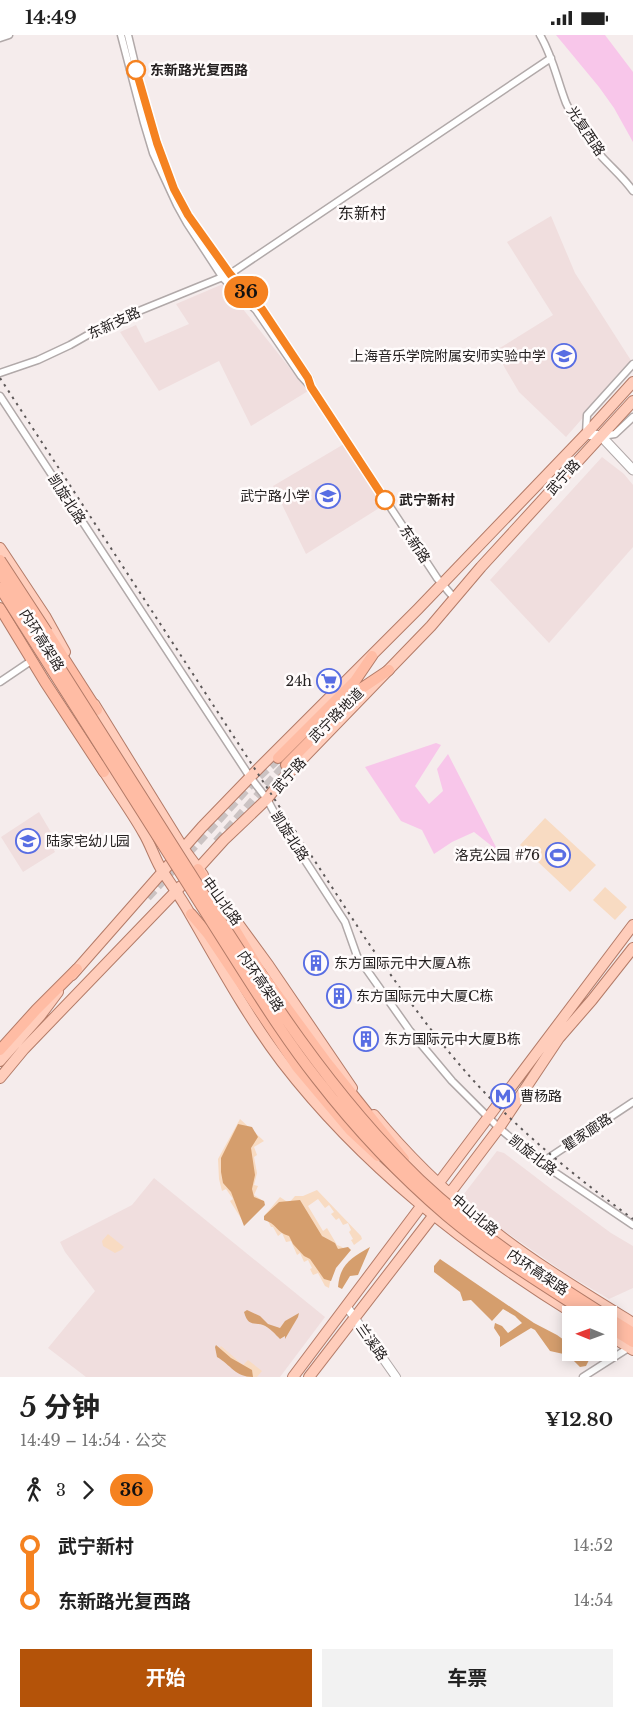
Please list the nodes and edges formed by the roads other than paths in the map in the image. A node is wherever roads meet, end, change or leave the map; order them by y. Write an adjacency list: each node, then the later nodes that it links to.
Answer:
1 (9, 35): 5 (street)
2 (121, 35): 8 (street, 东新路)
3 (128, 35): 8 (street, 东新路)
4 (540, 35): 6 (street, 光复西路)
5 (0, 39)
6 (551, 58): 7 (street, 光复西路); 8 (street, 东新支路)
7 (633, 191)
8 (226, 276): 10 (street, 东新支路); 22 (street, 东新路)
9 (633, 364): 15 (street)
10 (0, 373)
11 (633, 382): 15 (main road, 武宁路)
12 (0, 396): 32 (street, 凯旋北路)
13 (633, 401): 16 (main road, 武宁路)
14 (633, 417): 16 (street)
15 (586, 434): 16 (main road); 22 (main road, 武宁路)
16 (600, 436): 17 (main road); 24 (main road, 武宁路)
17 (633, 470)
18 (0, 548): 20 (main road, 中山北路)
19 (0, 560): 30 (highway, bridge)
20 (10, 564): 21 (street); 30 (main road, 中山北路)
21 (0, 572): 50 (highway, 内环高架路, bridge)
22 (441, 584): 24 (street, 东新路); 26 (main road, 武宁路)
23 (0, 588): 50 (highway, 内环高架路, bridge)
24 (455, 599): 28 (main road, 武宁路)
25 (0, 607): 31 (highway); 31 (main road, 中山北路)
26 (372, 656): 28 (highway, 武宁路地道); 32 (main road, 武宁路)
27 (28, 663): 29 (street)
28 (389, 670): 33 (main road, 武宁路)
29 (0, 682)
30 (97, 710): 34 (main road, 中山北路)
31 (104, 772): 36 (main road, 中山北路)
32 (250, 777): 33 (street, 凯旋北路); 34 (main road, 武宁路)
33 (267, 799): 35 (main road, 武宁路); 46 (street, 凯旋北路)
34 (183, 848): 35 (main road, 中山北路); 36 (main road, 武宁路)
35 (198, 869): 37 (main road, 武宁路); 49 (main road, 中山北路); 50 (highway, bridge)
36 (163, 872): 37 (main road, 中山北路); 41 (main road, 武宁路)
37 (177, 890): 38 (main road, 中山北路); 44 (main road, 武宁路)
38 (191, 914): 50 (highway, bridge); 52 (main road, 中山北路)
39 (633, 925): 46 (main road)
40 (633, 948): 47 (main road)
41 (77, 969): 42 (highway); 43 (main road, 武宁路)
42 (0, 1050)
43 (0, 1061)
44 (0, 1077)
45 (633, 1102): 48 (street, 瞿家廊路)
46 (489, 1118): 47 (street, 凯旋北路); 49 (main road)
47 (499, 1127): 48 (street, 凯旋北路); 51 (main road)
48 (541, 1163): 54 (street, 凯旋北路)
49 (439, 1183): 51 (main road, 中山北路); 52 (main road)
50 (418, 1184): 56 (highway, 内环高架路, bridge); 57 (highway, 内环高架路, bridge)
51 (450, 1193): 53 (main road); 60 (main road, 中山北路)
52 (421, 1206): 53 (main road, 中山北路); 58 (main road)
53 (433, 1215): 55 (main road, 中山北路); 59 (main road)
54 (633, 1225)
55 (562, 1306)
56 (577, 1306)
57 (591, 1306)
58 (347, 1307): 59 (street, 兰溪路); 66 (main road)
59 (354, 1316): 67 (main road); 68 (street, 兰溪路)
60 (633, 1323)
61 (618, 1324): 62 (highway)
62 (633, 1333)
63 (618, 1334): 65 (highway)
64 (618, 1339): 65 (main road)
65 (632, 1346): 69 (street)
66 (293, 1377)
67 (309, 1377)
68 (396, 1377)
69 (583, 1377)

